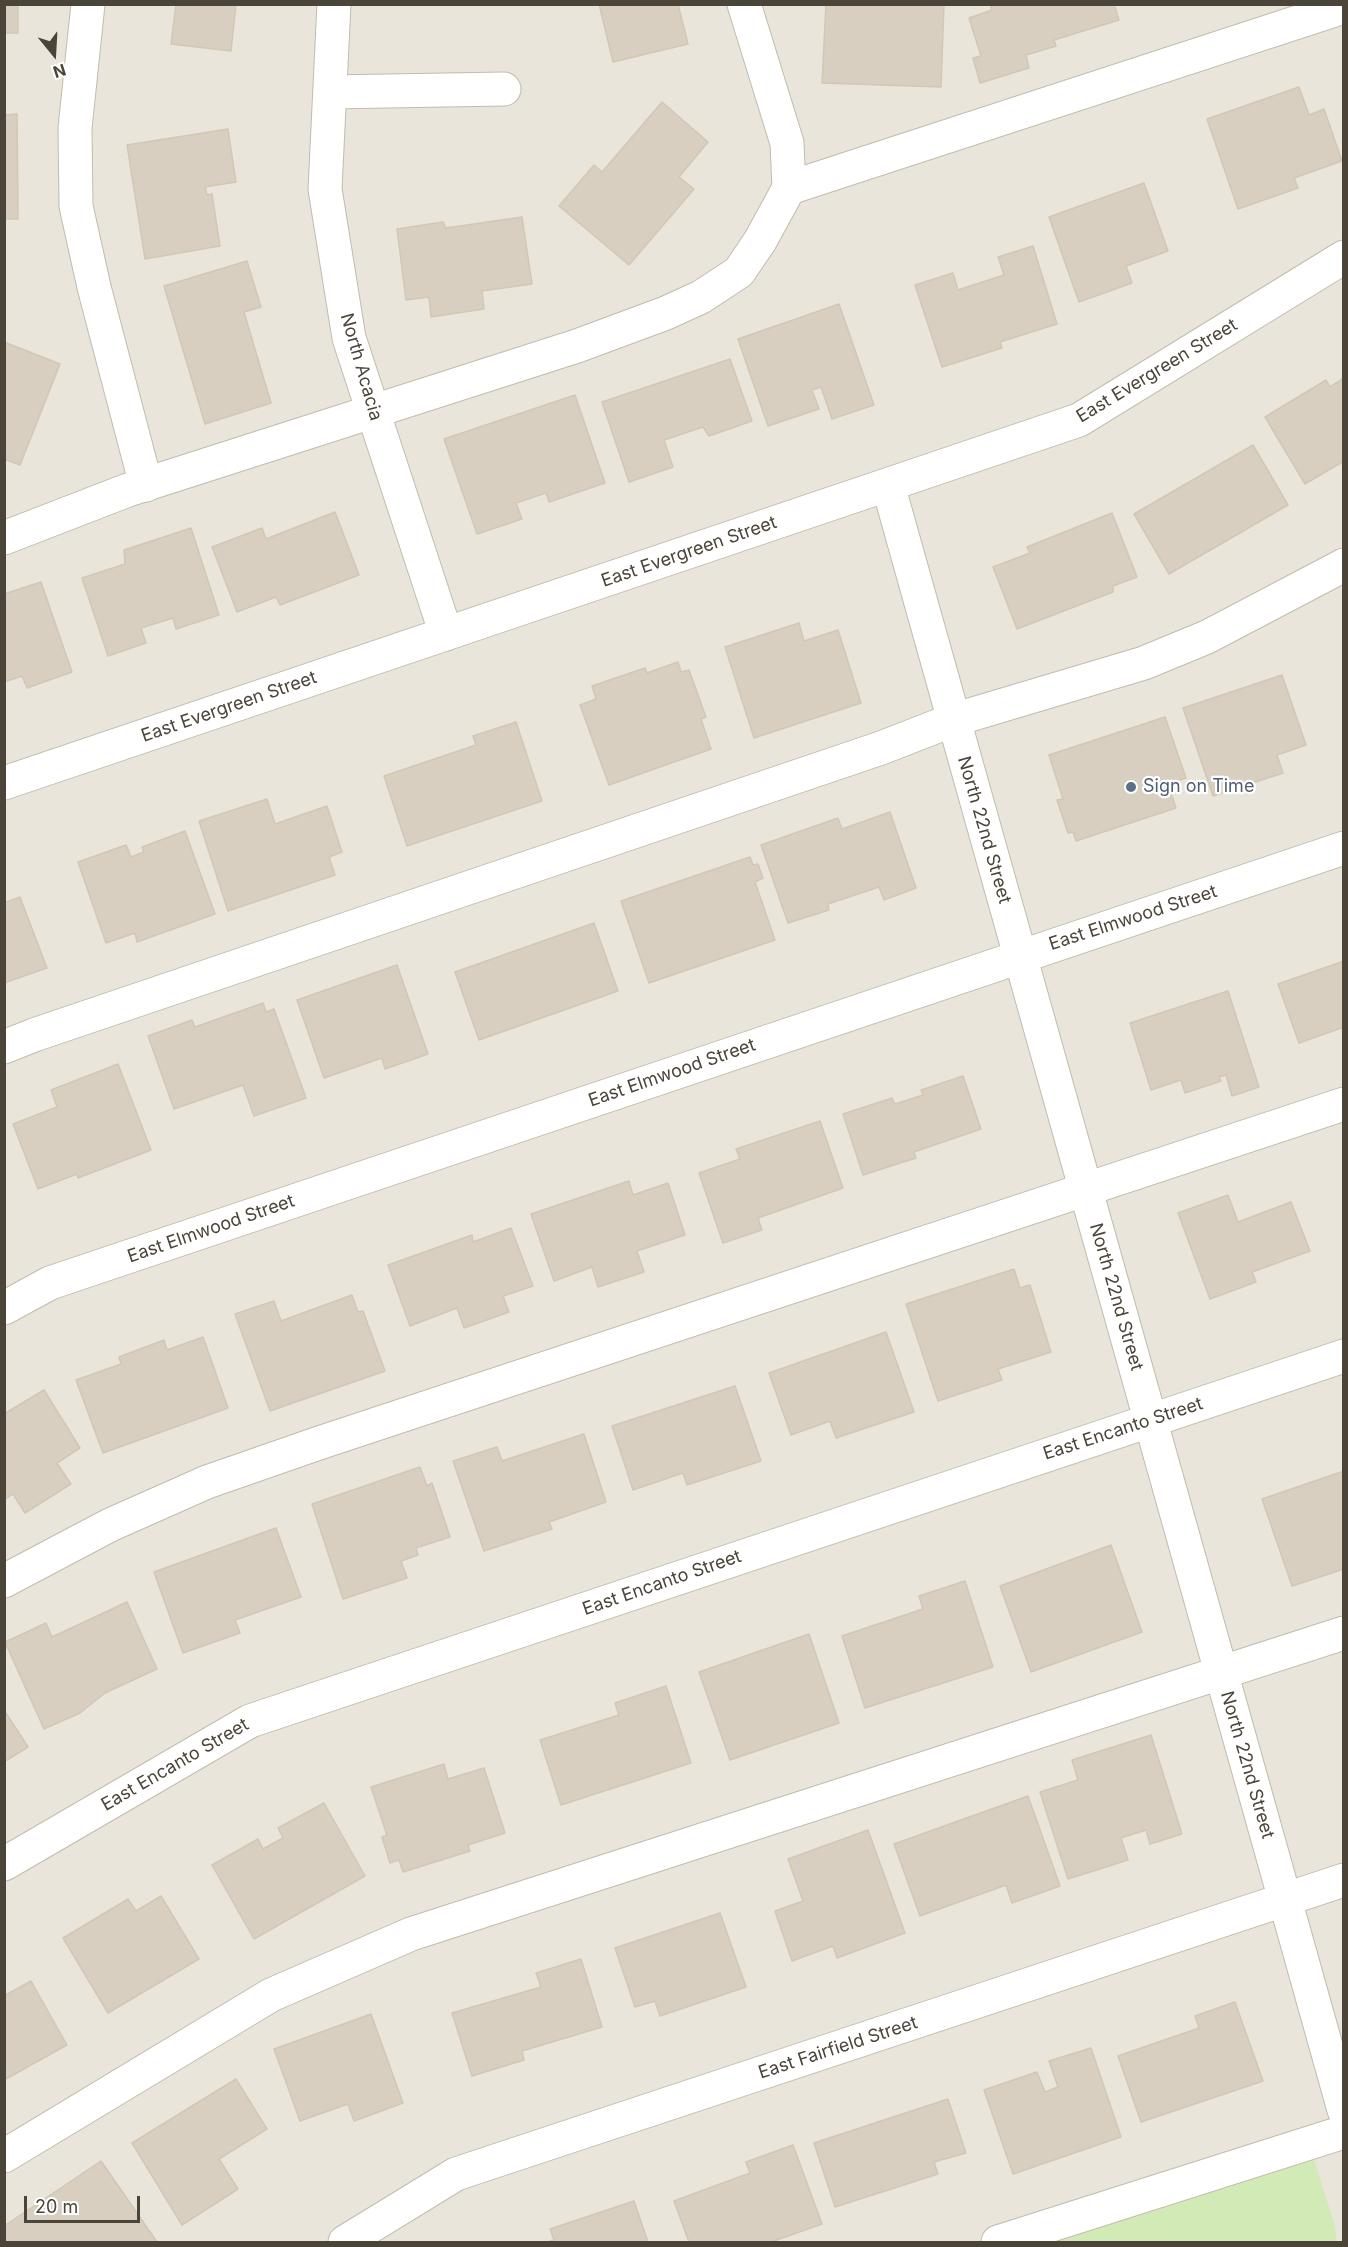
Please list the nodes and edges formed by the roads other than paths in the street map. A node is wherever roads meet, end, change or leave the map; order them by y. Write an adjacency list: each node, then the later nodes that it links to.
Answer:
1 (88, 4): 10 (street)
2 (334, 4): 6 (street, North Acacia)
3 (744, 4): 7 (street)
4 (1344, 7): 7 (street)
5 (504, 89): 6 (street)
6 (330, 92): 9 (street, North Acacia)
7 (789, 188): 9 (street)
8 (1344, 257): 11 (street, East Evergreen Street)
9 (374, 413): 10 (street); 14 (street, North Acacia)
10 (146, 484): 12 (street)
11 (888, 485): 14 (street, East Evergreen Street); 15 (street, North 22nd Street)
12 (4, 538)
13 (1344, 565): 15 (street)
14 (446, 634): 16 (street, East Evergreen Street)
15 (953, 720): 18 (street, North 22nd Street); 19 (street)
16 (4, 783)
17 (1344, 848): 18 (street, East Elmwood Street)
18 (1020, 956): 21 (street, North 22nd Street); 22 (street, East Elmwood Street)
19 (4, 1047)
20 (1344, 1104): 21 (street)
21 (1085, 1188): 24 (street, North 22nd Street); 25 (street)
22 (4, 1308)
23 (1344, 1356): 24 (street, East Encanto Street)
24 (1150, 1420): 27 (street, North 22nd Street); 28 (street, East Encanto Street)
25 (4, 1581)
26 (1344, 1633): 27 (street)
27 (1221, 1672): 30 (street, North 22nd Street); 33 (street)
28 (4, 1864)
29 (1344, 1880): 30 (street, East Fairfield Street)
30 (1285, 1900): 31 (street, North 22nd Street); 34 (street, East Fairfield Street)
31 (1344, 2110)
32 (1344, 2132): 35 (street)
33 (4, 2156)
34 (345, 2242)
35 (998, 2242)

